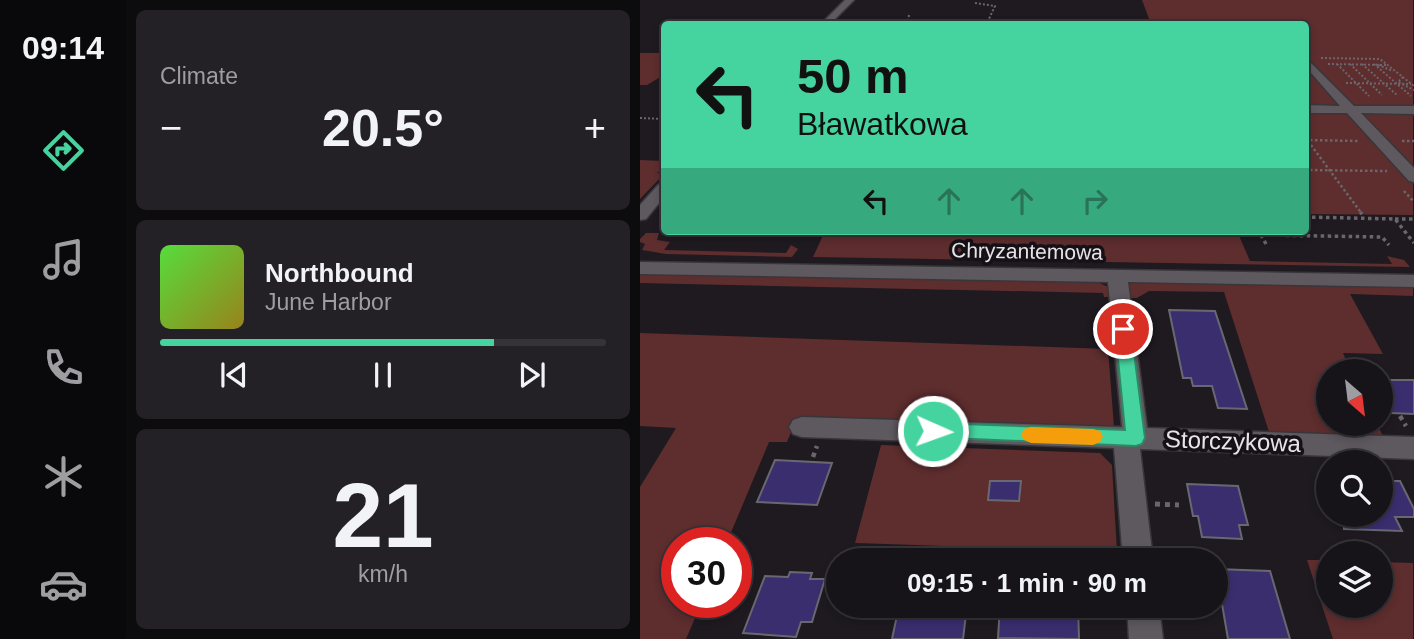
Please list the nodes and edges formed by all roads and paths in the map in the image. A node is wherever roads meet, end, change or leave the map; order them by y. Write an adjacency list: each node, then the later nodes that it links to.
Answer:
1 (850, 0): 4 (street)
2 (975, 4): 6 (path)
3 (909, 15): 5 (path)
4 (828, 21)
5 (910, 21)
6 (988, 21)
7 (1331, 58): 8 (path); 12 (path); 13 (path)
8 (1343, 58): 9 (path); 14 (path)
9 (1355, 58): 10 (path); 15 (path)
10 (1367, 58): 11 (path); 16 (path)
11 (1380, 59): 16 (path); 17 (path)
12 (1310, 61): 13 (path); 20 (street)
13 (1337, 64): 14 (path); 21 (path)
14 (1349, 64): 15 (path); 22 (path)
15 (1362, 64): 16 (path); 23 (path)
16 (1376, 64): 17 (path); 18 (path); 24 (path)
17 (1387, 65): 18 (path)
18 (1395, 71): 19 (path)
19 (1403, 78): 24 (path); 25 (path)
20 (1326, 83): 21 (path); 31 (street)
21 (1356, 83): 22 (path); 27 (path)
22 (1370, 83): 23 (path); 28 (path)
23 (1384, 83): 24 (path); 29 (path)
24 (1399, 84): 25 (path); 25 (path); 26 (path)
25 (1413, 87)
26 (1414, 98)
27 (1376, 102)
28 (1390, 102)
29 (1409, 106): 31 (street)
30 (1309, 109): 31 (street)
31 (1350, 109): 37 (street)
32 (640, 118): 33 (path)
33 (661, 119)
34 (1309, 142): 36 (path)
35 (1309, 170): 36 (path)
36 (1329, 170): 37 (path); 39 (path)
37 (1410, 175)
38 (661, 191): 40 (street)
39 (1362, 214)
40 (640, 215)
41 (1309, 217): 42 (path)
42 (1395, 219): 43 (path); 44 (path)
43 (1414, 219)
44 (1414, 243)
45 (1266, 244): 46 (path)
46 (1388, 246)
47 (640, 268): 48 (street, Chryzantemowa)
48 (1117, 275): 49 (street, Chryzantemowa); 51 (street)
49 (1414, 281)
50 (802, 427): 51 (street, Storczykowa)
51 (1131, 438): 52 (street, Storczykowa); 53 (street)
52 (1414, 447)
53 (1137, 548)
54 (1144, 618): 55 (street)
55 (1146, 639)

